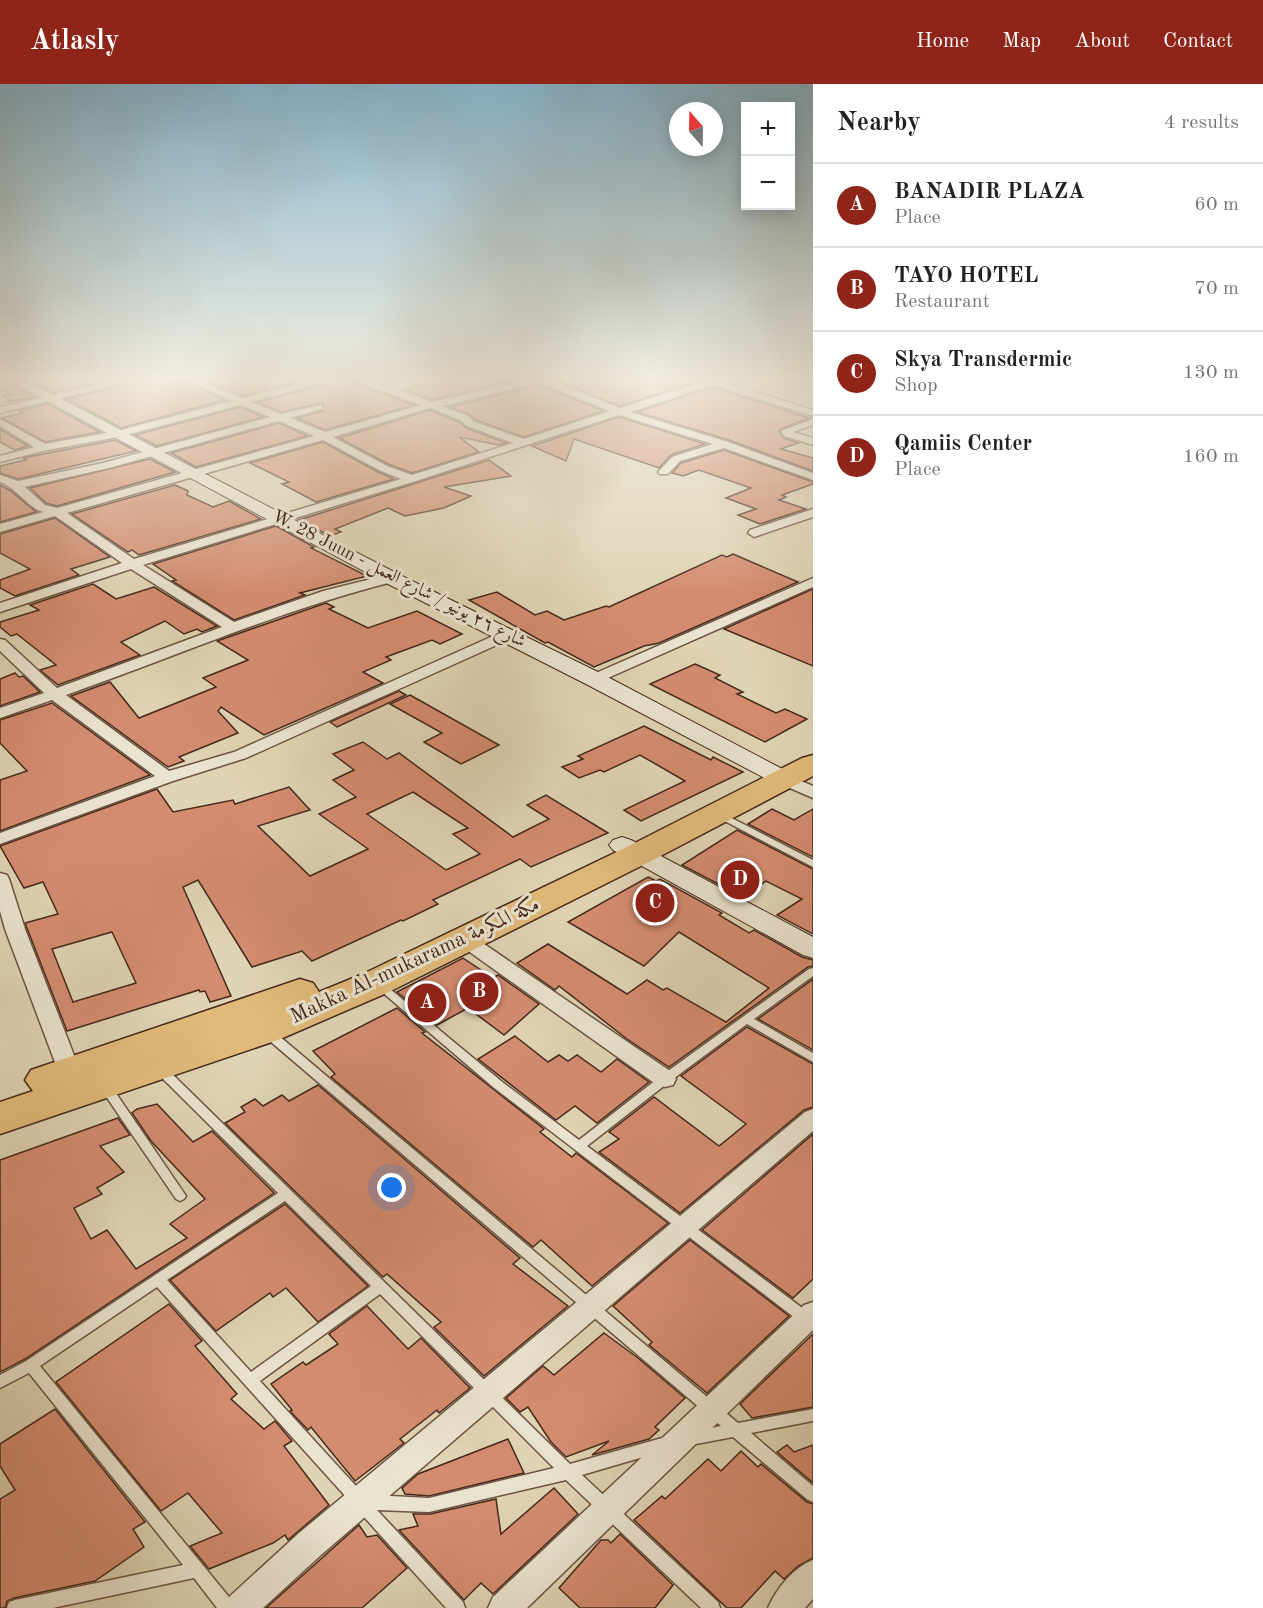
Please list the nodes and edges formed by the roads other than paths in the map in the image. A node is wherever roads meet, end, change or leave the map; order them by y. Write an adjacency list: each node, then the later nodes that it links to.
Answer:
1 (31, 451): 10 (street)
2 (150, 451): 9 (street, W. 28 Juun - شارع ٢٦ يونيو / شارع العمل)
3 (161, 451): 9 (street)
4 (273, 451): 12 (street)
5 (352, 451): 15 (street)
6 (496, 451): 15 (street)
7 (701, 451): 11 (street)
8 (743, 451): 14 (street)
9 (154, 453): 12 (street, W. 28 Juun - شارع ٢٦ يونيو / شارع العمل); 16 (street)
10 (0, 459)
11 (664, 472)
12 (196, 474): 17 (street); 19 (street, W. 28 Juun - شارع ٢٦ يونيو / شارع العمل)
13 (0, 477): 16 (street)
14 (813, 477)
15 (412, 480): 19 (street)
16 (17, 485): 17 (street)
17 (57, 512): 20 (street); 22 (street)
18 (813, 513): 21 (street)
19 (281, 519): 22 (street); 23 (street, W. 28 Juun - شارع ٢٦ يونيو / شارع العمل)
20 (0, 528)
21 (754, 532)
22 (132, 564): 25 (street); 26 (street)
23 (391, 578): 26 (street); 27 (street, W. 28 Juun - شارع ٢٦ يونيو / شارع العمل)
24 (813, 582): 29 (street)
25 (0, 608)
26 (231, 626): 30 (street)
27 (507, 635): 29 (street, W. 28 Juun - شارع ٢٦ يونيو / شارع العمل); 34 (street)
28 (0, 643): 30 (street)
29 (594, 679): 33 (street, W. 28 Juun - شارع ٢٦ يونيو / شارع العمل)
30 (54, 694): 31 (street); 34 (street)
31 (0, 713)
32 (813, 747): 33 (highway, Makka Al-mukarama مكة المكرمة)
33 (794, 776): 35 (highway, Makka Al-mukarama مكة المكرمة); 37 (highway, Makka Al-mukarama مكة المكرمة)
34 (167, 777): 36 (street)
35 (716, 813): 37 (highway, Makka Al-mukarama مكة المكرمة); 38 (lane)
36 (0, 839)
37 (631, 850): 41 (highway, Makka Al-mukarama مكة المكرمة); 42 (street); 50 (highway, Makka Al-mukarama مكة المكرمة)
38 (813, 864)
39 (0, 879): 40 (street)
40 (7, 930): 50 (street)
41 (464, 939): 44 (highway, Makka Al-mukarama مكة المكرمة); 49 (street)
42 (813, 949)
43 (813, 971): 45 (lane)
44 (376, 983): 46 (highway, Makka Al-mukarama مكة المكرمة); 54 (lane)
45 (748, 1020): 47 (lane); 49 (lane)
46 (264, 1030): 48 (highway, Makka Al-mukarama مكة المكرمة); 60 (lane)
47 (813, 1058)
48 (158, 1067): 50 (highway, Makka Al-mukarama مكة المكرمة); 55 (lane)
49 (666, 1079): 54 (lane)
50 (84, 1083): 51 (highway, Makka Al-mukarama مكة المكرمة); 52 (highway, Makka Al-mukarama مكة المكرمة); 56 (lane)
51 (0, 1094)
52 (0, 1118)
53 (813, 1118): 57 (street)
54 (579, 1146): 57 (lane)
55 (286, 1194): 58 (lane); 59 (lane)
56 (180, 1196)
57 (684, 1226): 60 (street); 61 (lane)
58 (159, 1280): 62 (lane); 63 (lane)
59 (380, 1287): 63 (lane); 65 (lane)
60 (590, 1306): 65 (street); 66 (lane)
61 (811, 1319): 66 (street)
62 (31, 1365): 64 (lane); 74 (lane)
63 (250, 1380): 72 (lane)
64 (0, 1382)
65 (487, 1393): 70 (lane); 72 (street)
66 (713, 1411): 68 (lane); 69 (street)
67 (813, 1415): 68 (lane)
68 (735, 1429): 69 (lane); 71 (lane)
69 (679, 1440): 70 (lane); 73 (street)
70 (568, 1472): 72 (lane); 73 (lane)
71 (813, 1495)
72 (360, 1501): 78 (street); 79 (lane)
73 (607, 1507): 80 (street); 81 (lane)
74 (197, 1570): 76 (lane); 77 (lane)
75 (813, 1575): 82 (street)
76 (15, 1608)
77 (227, 1608)
78 (240, 1608)
79 (456, 1608)
80 (504, 1608)
81 (712, 1608)
82 (784, 1608)

